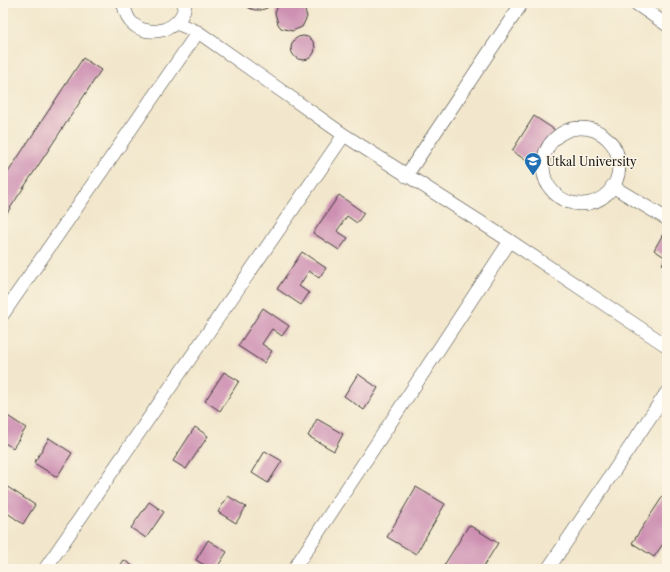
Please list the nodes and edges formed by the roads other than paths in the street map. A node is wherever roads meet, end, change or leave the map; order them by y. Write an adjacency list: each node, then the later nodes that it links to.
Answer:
1 (123, 3): 5 (lane)
2 (185, 3): 5 (lane)
3 (522, 3): 9 (lane)
4 (635, 3): 6 (lane)
5 (176, 23): 7 (lane)
6 (667, 25)
7 (198, 32): 8 (lane); 13 (lane)
8 (344, 135): 9 (lane); 16 (lane)
9 (406, 176): 12 (lane)
10 (612, 186): 10 (lane); 11 (lane)
11 (667, 219)
12 (510, 241): 14 (lane); 17 (lane)
13 (3, 314)
14 (667, 346)
15 (667, 392): 18 (lane)
16 (45, 569)
17 (294, 569)
18 (548, 569)

